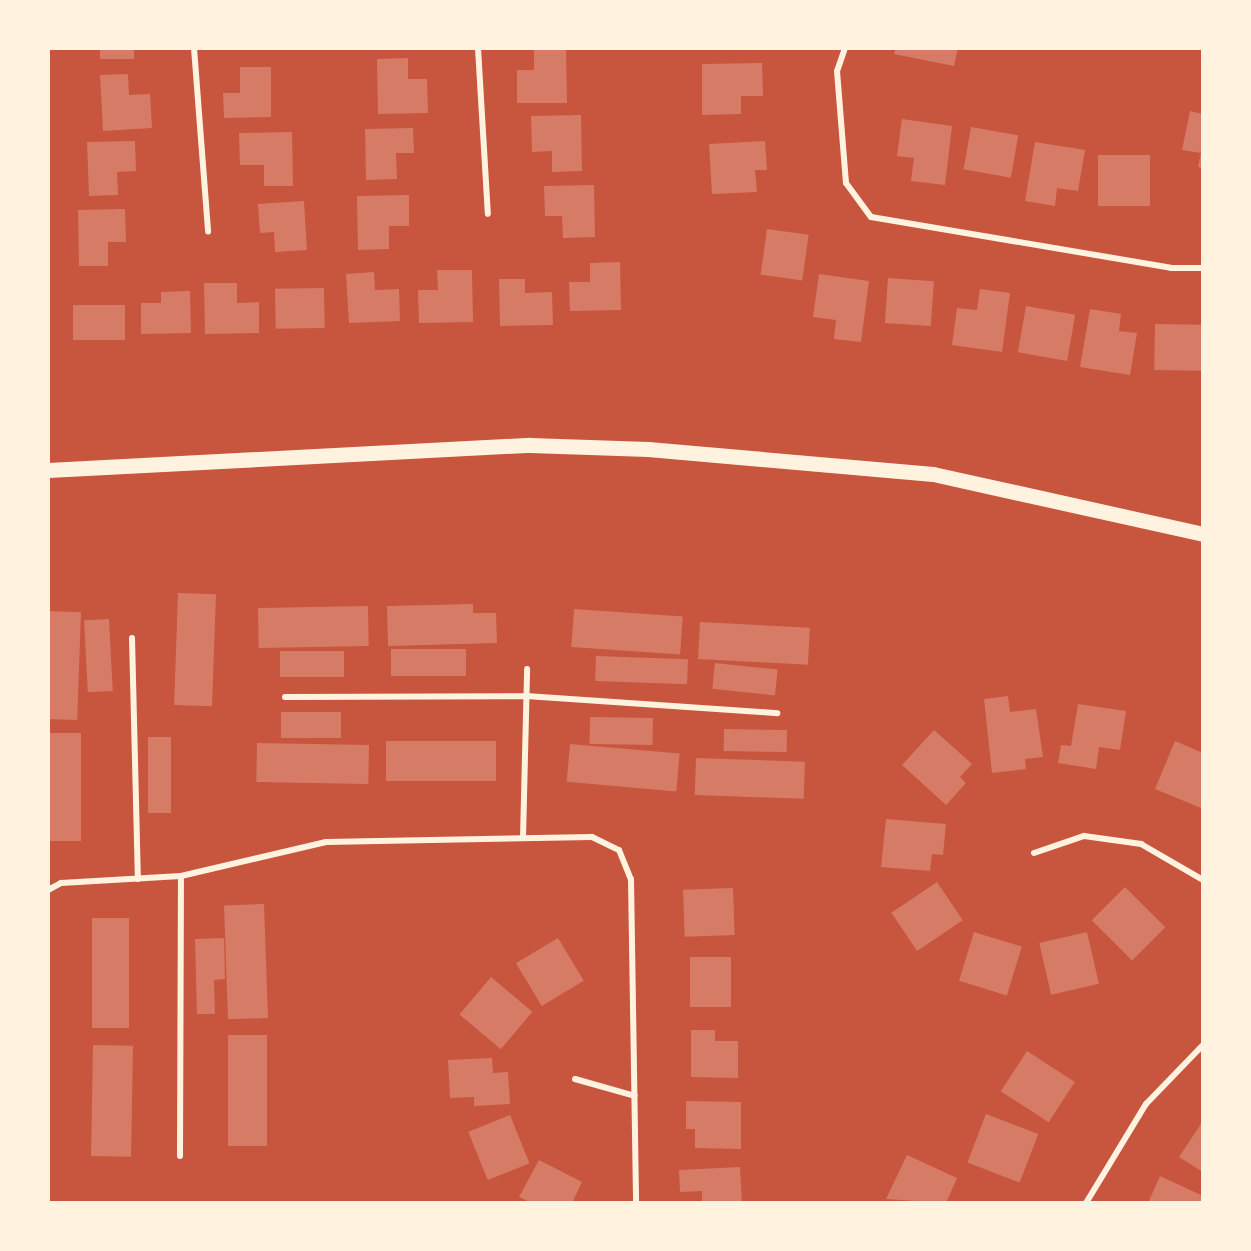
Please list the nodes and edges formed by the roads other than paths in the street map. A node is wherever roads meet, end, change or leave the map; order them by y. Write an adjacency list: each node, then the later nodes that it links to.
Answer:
1 (194, 48): 5 (street)
2 (478, 48): 4 (street)
3 (845, 48): 6 (street)
4 (488, 214)
5 (208, 231)
6 (1203, 268)
7 (48, 470): 8 (main road)
8 (1203, 534)
9 (132, 638): 17 (street)
10 (527, 669): 11 (street)
11 (526, 696): 12 (street); 13 (street); 14 (street)
12 (285, 697)
13 (777, 713)
14 (523, 838): 16 (street); 22 (street)
15 (1034, 853): 18 (street)
16 (181, 876): 17 (street); 23 (street)
17 (138, 879): 19 (street)
18 (1203, 880)
19 (48, 890)
20 (1203, 1045): 25 (street)
21 (575, 1079): 22 (street)
22 (634, 1096): 24 (street)
23 (180, 1156)
24 (636, 1203)
25 (1086, 1203)

